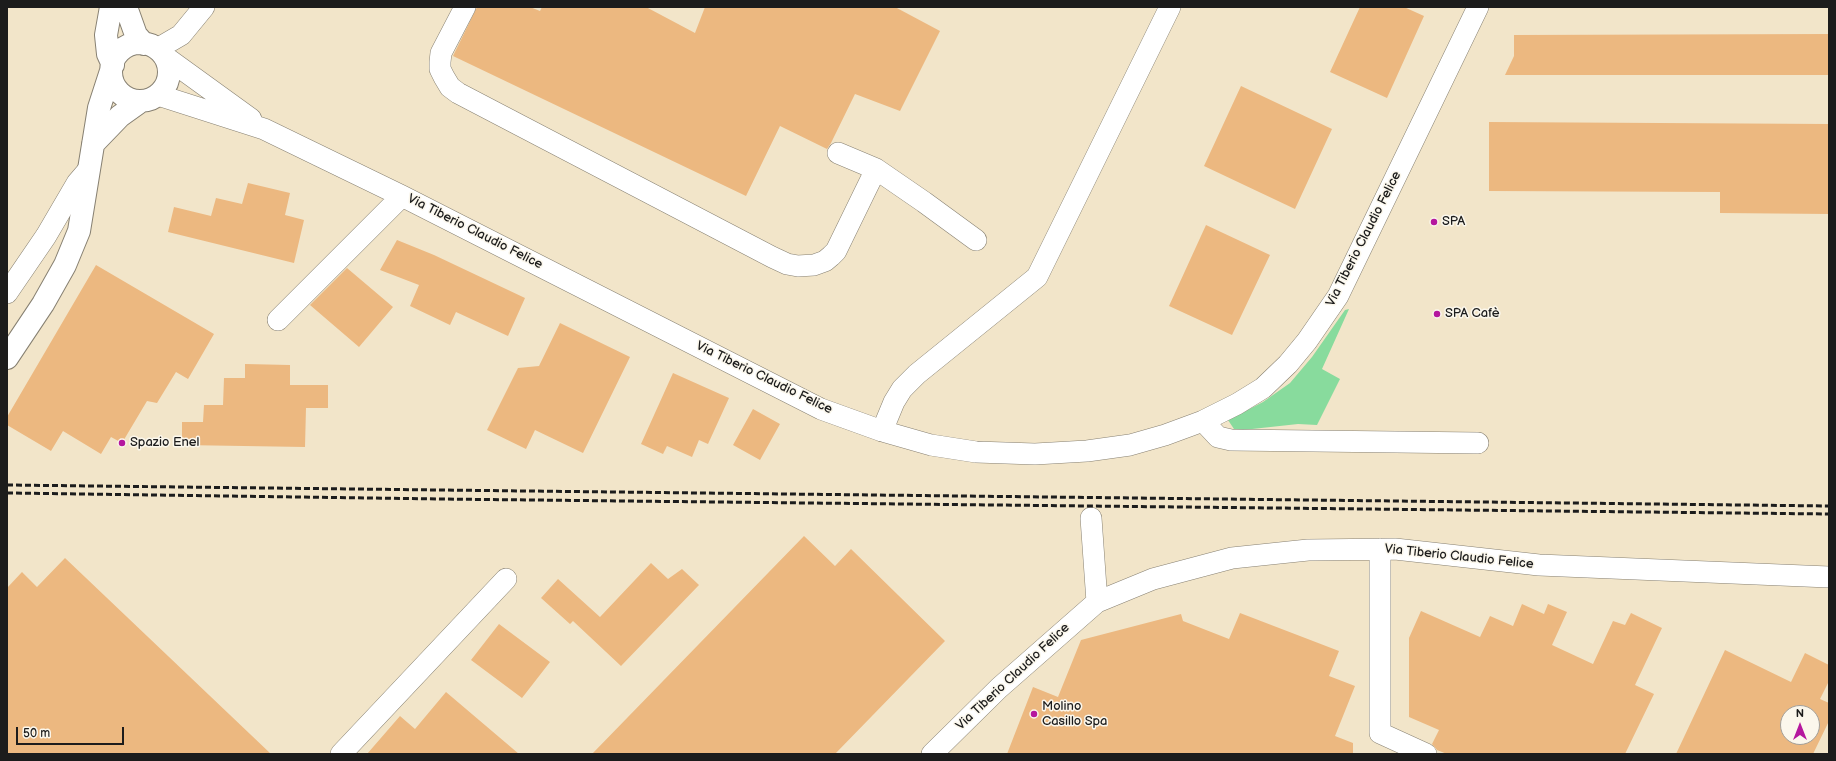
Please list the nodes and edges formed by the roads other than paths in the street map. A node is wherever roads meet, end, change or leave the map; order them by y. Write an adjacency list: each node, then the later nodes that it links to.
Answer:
1 (111, 7): 8 (main road)
2 (126, 7): 7 (main road)
3 (204, 7): 7 (street)
4 (466, 7): 14 (street)
5 (1170, 7): 21 (street)
6 (1478, 7): 20 (street, Via Tiberio Claudio Felice)
7 (155, 50): 8 (main road); 9 (main road); 10 (street)
8 (112, 68): 9 (main road); 11 (main road)
9 (150, 98): 10 (street); 11 (main road)
10 (264, 129): 15 (street, Via Tiberio Claudio Felice)
11 (93, 144): 13 (main road)
12 (838, 153): 14 (street)
13 (89, 169): 17 (street); 19 (main road)
14 (876, 169): 16 (street)
15 (402, 196): 18 (street); 21 (street, Via Tiberio Claudio Felice)
16 (976, 240)
17 (7, 293)
18 (278, 320)
19 (7, 358)
20 (1203, 421): 21 (street, Via Tiberio Claudio Felice); 22 (street)
21 (882, 431)
22 (1478, 443)
23 (1091, 518): 27 (street)
24 (1380, 550): 25 (street, Via Tiberio Claudio Felice); 27 (street, Via Tiberio Claudio Felice); 30 (street)
25 (1829, 577)
26 (506, 579): 28 (street)
27 (1097, 602): 29 (street, Via Tiberio Claudio Felice)
28 (341, 754)
29 (932, 754)
30 (1426, 754)

